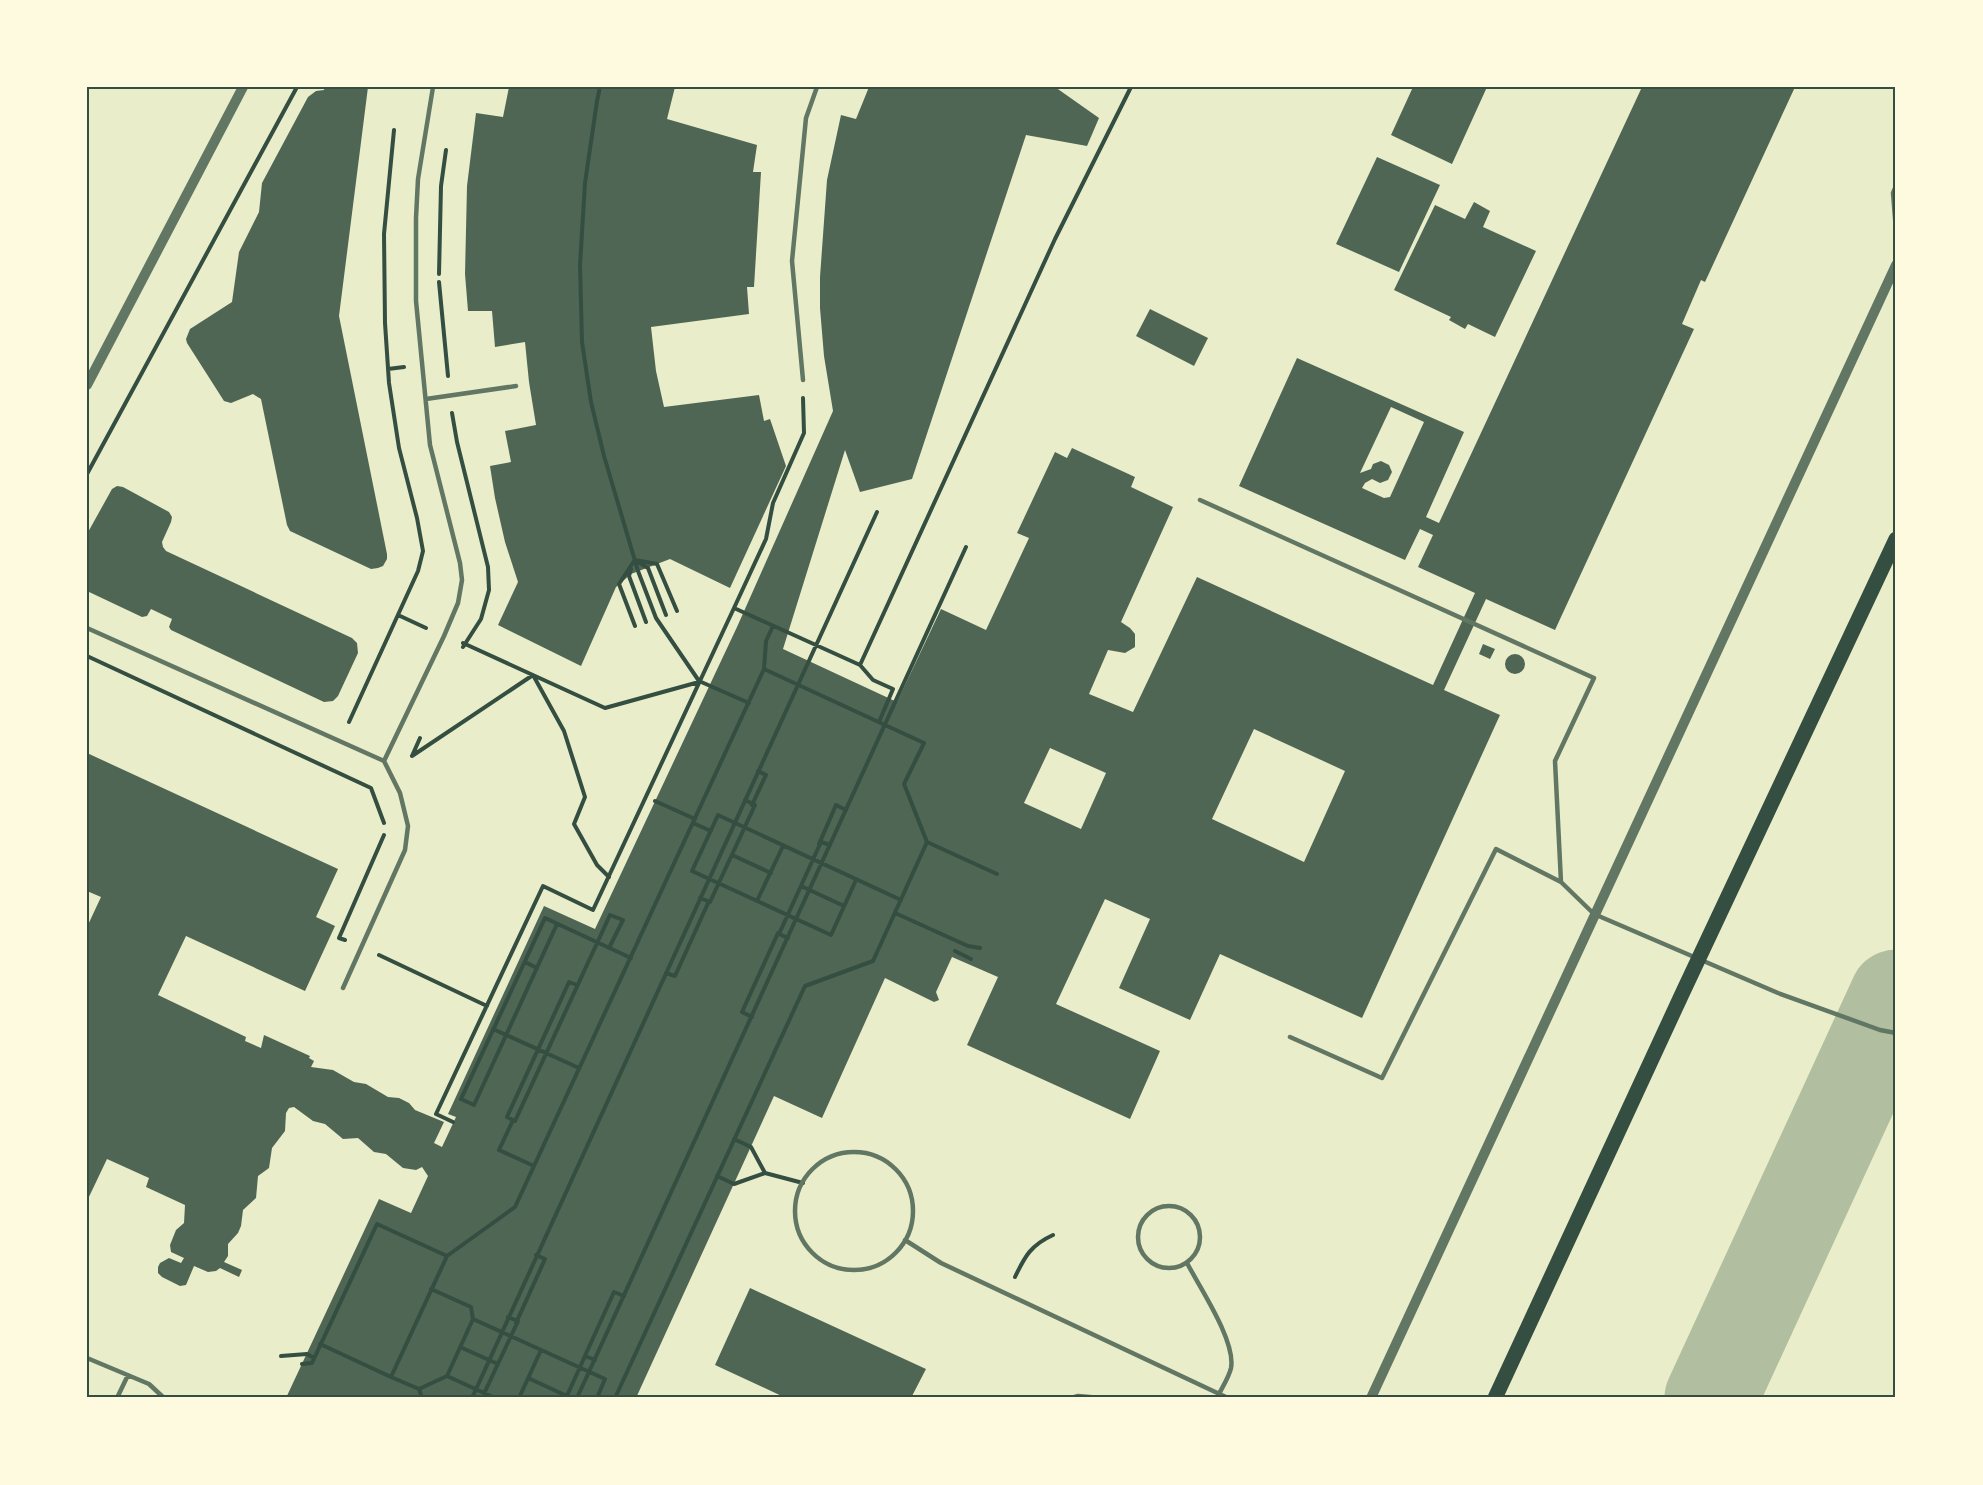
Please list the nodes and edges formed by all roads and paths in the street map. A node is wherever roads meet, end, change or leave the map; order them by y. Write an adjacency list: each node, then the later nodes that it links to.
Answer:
1 (243, 87): 13 (street)
2 (297, 87): 17 (path)
3 (433, 87): 16 (lane)
4 (600, 87): 22 (path)
5 (817, 87): 12 (lane)
6 (1131, 87): 36 (path)
7 (394, 130): 25 (path)
8 (447, 144): 15 (path)
9 (1896, 186): 10 (lane)
10 (1896, 230)
11 (1896, 265): 73 (street)
12 (803, 380): 23 (path)
13 (87, 385)
14 (516, 386): 15 (lane)
15 (450, 395): 16 (lane); 32 (path)
16 (426, 399): 31 (lane)
17 (87, 474)
18 (1200, 500): 64 (lane)
19 (877, 512): 33 (path)
20 (1896, 539): 147 (main road)
21 (966, 547): 51 (path)
22 (635, 560): 24 (path); 26 (path); 27 (path); 28 (path); 39 (path)
23 (734, 608): 29 (path); 39 (path)
24 (677, 611)
25 (398, 615): 31 (path); 41 (path)
26 (666, 615)
27 (646, 622)
28 (635, 626)
29 (773, 626): 33 (path); 37 (path)
30 (87, 628): 45 (lane)
31 (444, 636): 32 (path); 45 (lane)
32 (465, 644): 34 (path); 38 (path)
33 (816, 645): 36 (path); 46 (path)
34 (461, 651)
35 (87, 656): 48 (path)
36 (860, 665): 42 (path)
37 (764, 669): 40 (path); 42 (path)
38 (533, 675): 39 (path); 44 (path); 62 (path)
39 (699, 681): 40 (path); 62 (path)
40 (749, 703): 52 (path)
41 (349, 722)
42 (879, 722): 55 (path)
43 (421, 736): 44 (path)
44 (412, 756): 47 (path)
45 (384, 761): 47 (lane)
46 (758, 771): 49 (path); 53 (path)
47 (390, 772): 48 (path); 76 (lane)
48 (371, 788): 76 (path)
49 (745, 800): 58 (path); 67 (path)
50 (656, 801): 52 (path)
51 (846, 810): 56 (path); 59 (path)
52 (694, 821): 54 (path); 80 (path)
53 (742, 826): 54 (path); 57 (path)
54 (711, 831): 65 (path)
55 (927, 842): 61 (path); 68 (path)
56 (830, 845): 66 (path); 75 (path)
57 (783, 846): 59 (path); 60 (path)
58 (732, 855): 60 (path); 67 (path)
59 (812, 859): 63 (path)
60 (771, 873): 69 (path)
61 (998, 874)
62 (609, 877): 87 (path)
63 (856, 880): 68 (path); 70 (path)
64 (1561, 882): 73 (lane); 91 (lane)
65 (717, 883): 69 (path); 84 (path)
66 (801, 886): 70 (path); 75 (path)
67 (700, 898): 84 (path)
68 (901, 900): 71 (path)
69 (758, 901): 72 (path)
70 (844, 906): 72 (path)
71 (895, 913): 78 (path); 96 (path)
72 (787, 915): 88 (path)
73 (1594, 915): 90 (lane); 146 (street)
74 (557, 924): 77 (path); 82 (path); 83 (path)
75 (788, 938): 88 (path)
76 (362, 947): 86 (lane); 87 (path)
77 (609, 948): 80 (path); 85 (path)
78 (980, 948)
79 (955, 951): 81 (path)
80 (631, 958): 93 (path)
81 (970, 959)
82 (525, 962): 83 (path); 89 (path)
83 (537, 968): 89 (path)
84 (666, 973): 103 (path)
85 (577, 985): 92 (path); 94 (path)
86 (343, 988)
87 (487, 1006): 95 (path)
88 (752, 1017): 108 (path)
89 (493, 1029): 92 (path)
90 (1896, 1033)
91 (1290, 1037)
92 (538, 1050): 93 (path); 94 (path)
93 (579, 1068): 97 (path)
94 (513, 1120): 97 (path)
95 (453, 1122)
96 (734, 1139): 98 (path); 99 (path)
97 (534, 1166): 104 (path)
98 (765, 1173): 99 (path); 100 (path)
99 (717, 1176): 142 (path)
100 (803, 1183): 102 (lane); 102 (lane)
101 (1053, 1235): 107 (path)
102 (905, 1240): 107 (lane)
103 (536, 1255): 111 (path); 113 (path)
104 (447, 1256): 106 (path); 110 (path)
105 (1187, 1263): 105 (lane); 131 (lane)
106 (431, 1289): 112 (path); 128 (path)
107 (1007, 1294): 131 (lane)
108 (624, 1296): 122 (path); 123 (path)
109 (328, 1309): 110 (path)
110 (335, 1313): 115 (path)
111 (508, 1317): 125 (path); 136 (path)
112 (473, 1319): 117 (path); 118 (path)
113 (514, 1326)
114 (319, 1328): 115 (path)
115 (326, 1331): 116 (path)
116 (320, 1344): 121 (path); 128 (path)
117 (460, 1347): 125 (path); 127 (path)
118 (541, 1350): 129 (path); 141 (path)
119 (281, 1356): 121 (path)
120 (87, 1358): 126 (lane)
121 (314, 1358): 124 (path)
122 (584, 1358)
123 (595, 1360): 132 (path); 140 (path)
124 (302, 1364)
125 (498, 1364): 137 (path)
126 (128, 1375): 133 (lane); 134 (lane)
127 (447, 1376): 130 (path); 138 (path)
128 (391, 1377): 130 (path)
129 (528, 1378): 132 (path); 139 (path)
130 (419, 1389): 135 (path)
131 (1219, 1394): 145 (lane)
132 (567, 1397)
133 (117, 1398)
134 (164, 1398)
135 (422, 1398)
136 (472, 1398)
137 (482, 1398)
138 (495, 1398)
139 (519, 1398)
140 (578, 1398)
141 (597, 1398)
142 (615, 1398)
143 (1071, 1398): 144 (lane)
144 (1101, 1398)
145 (1228, 1398)
146 (1371, 1398)
147 (1495, 1398)

